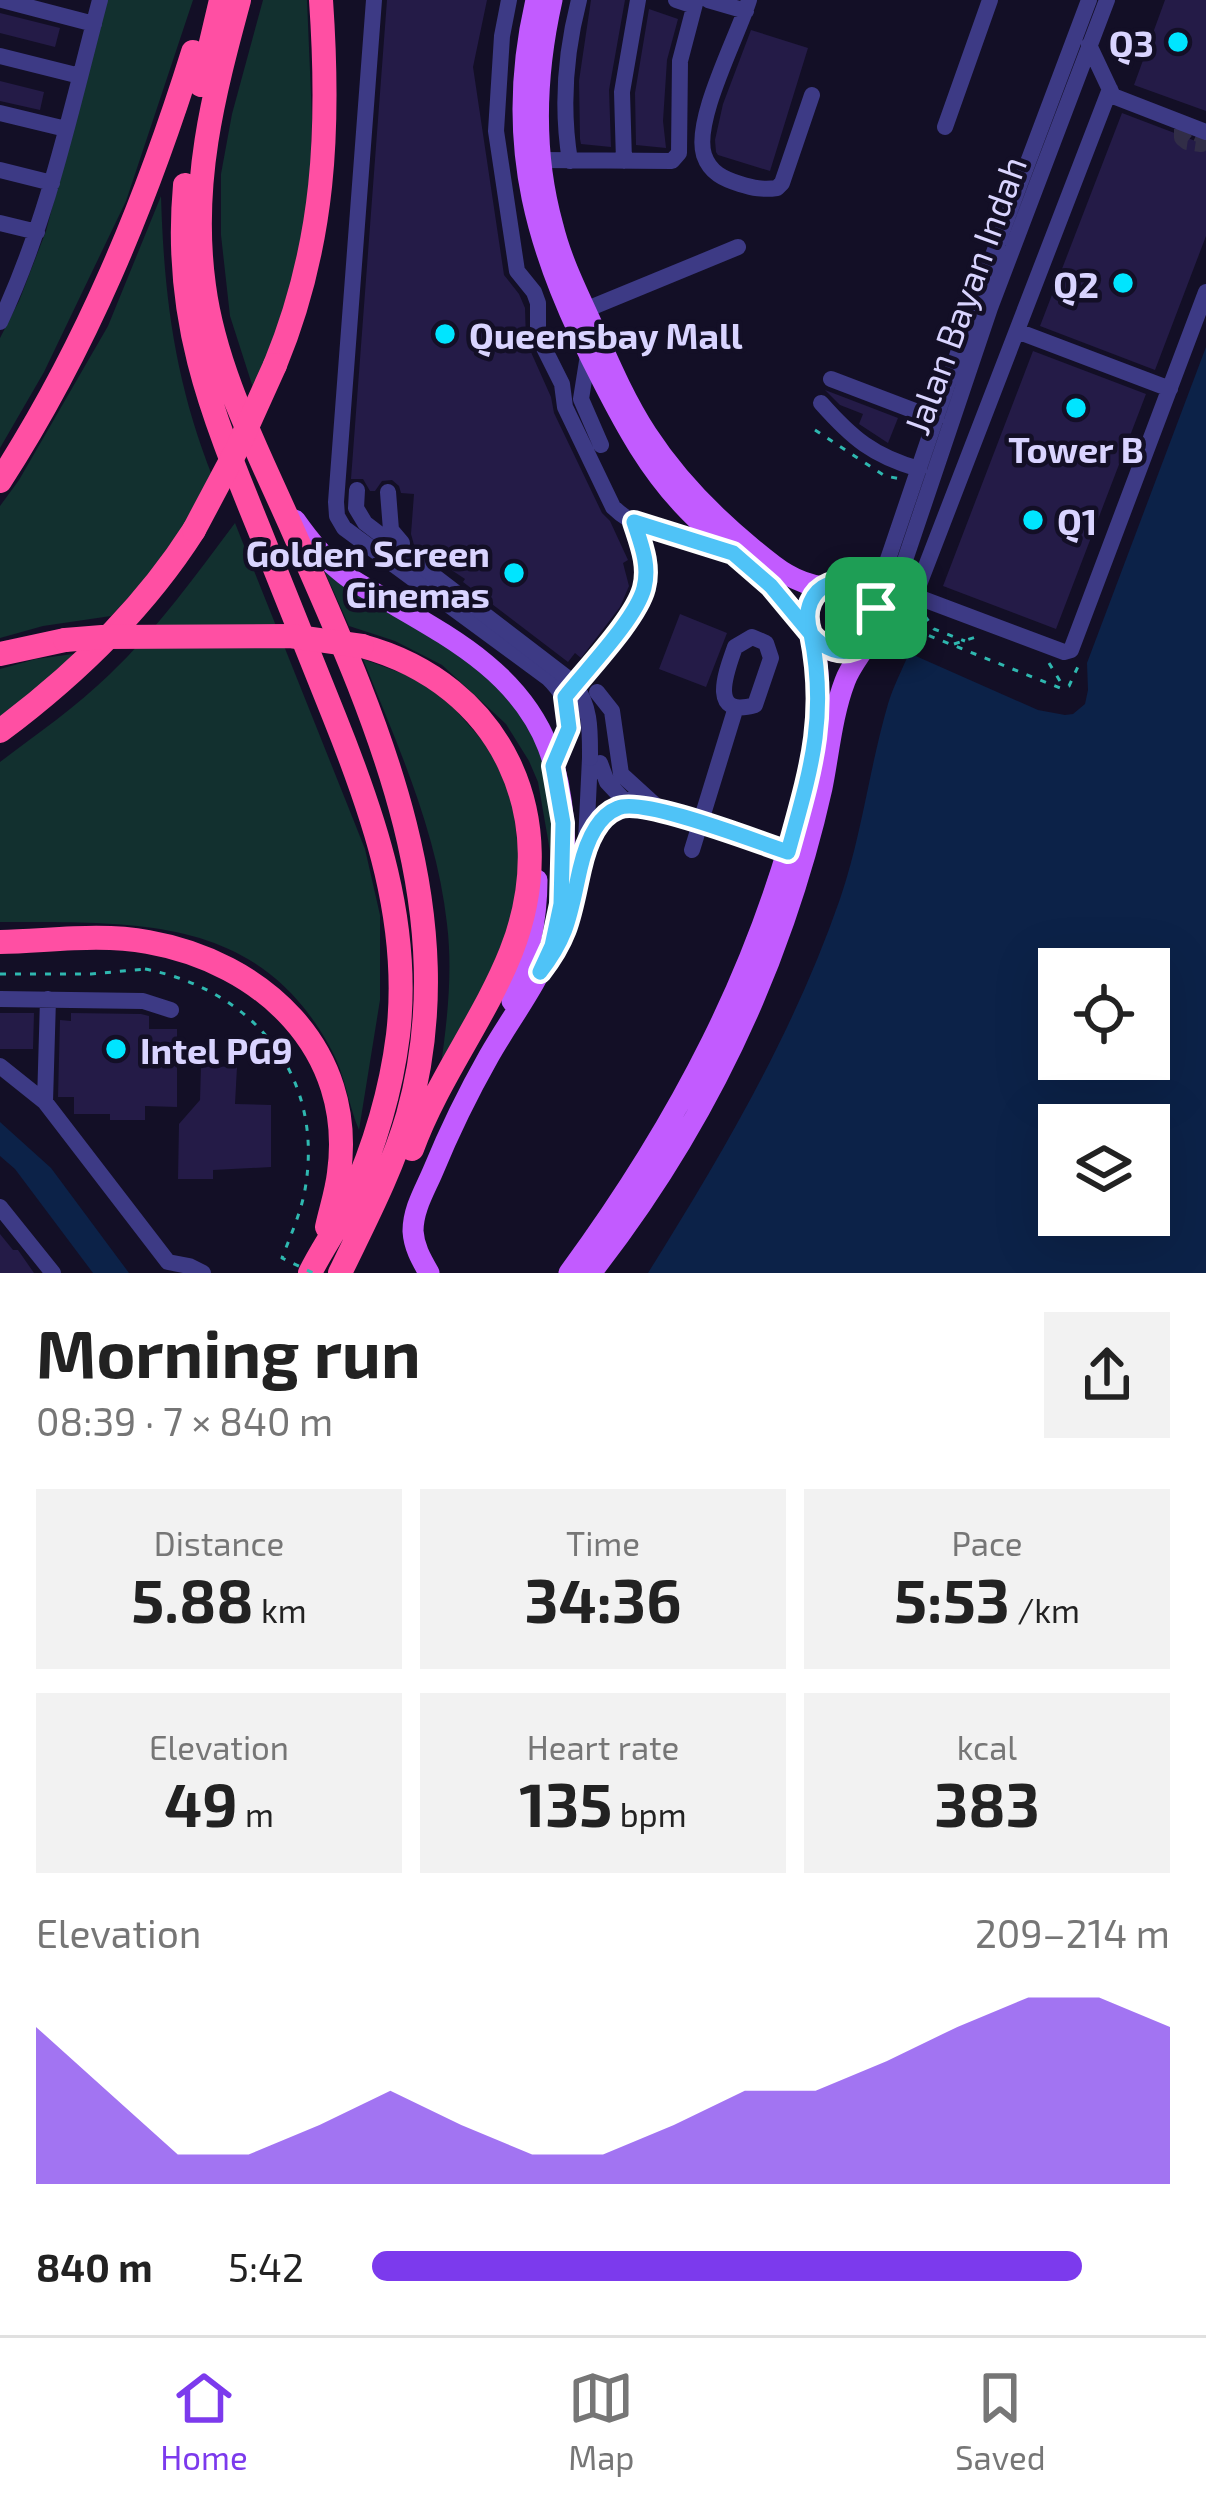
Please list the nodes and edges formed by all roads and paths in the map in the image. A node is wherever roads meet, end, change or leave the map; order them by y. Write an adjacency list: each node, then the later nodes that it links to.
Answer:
1 (2, 0): 19 (street)
2 (100, 0): 19 (street)
3 (210, 0): 54 (highway)
4 (220, 0): 96 (highway)
5 (239, 0): 55 (highway)
6 (374, 0): 74 (street)
7 (509, 0): 22 (street)
8 (536, 0): 23 (main road)
9 (552, 0): 31 (main road)
10 (579, 0): 32 (street)
11 (638, 0): 33 (street)
12 (676, 0): 16 (street)
13 (990, 0): 28 (street)
14 (1089, 0): 51 (street, Jalan Bayan Indah)
15 (1107, 0): 20 (street, Jalan Bayan Indah)
16 (700, 2): 17 (street); 33 (street)
17 (748, 6): 26 (street)
18 (325, 8): 76 (highway, bridge)
19 (94, 24): 24 (street)
20 (1090, 45): 25 (street); 39 (street, Jalan Bayan Indah)
21 (0, 56): 24 (street)
22 (499, 71): 23 (street); 58 (street)
23 (524, 73): 45 (main road)
24 (80, 76): 29 (street)
25 (1110, 89): 30 (street); 44 (street)
26 (812, 95)
27 (0, 113): 29 (street)
28 (945, 127)
29 (66, 129): 35 (street)
30 (1205, 134)
31 (541, 160): 32 (street); 42 (main road)
32 (570, 161): 33 (street)
33 (624, 161)
34 (0, 170): 35 (street)
35 (52, 183): 37 (street)
36 (0, 223): 37 (street)
37 (37, 232): 40 (street)
38 (738, 247): 42 (street)
39 (1002, 277): 44 (street); 49 (street, Jalan Bayan Indah)
40 (8, 284): 43 (street)
41 (1206, 292): 47 (street)
42 (586, 310): 60 (main road)
43 (0, 322)
44 (1020, 324): 47 (street); 50 (street)
45 (592, 361): 52 (street); 59 (main road)
46 (831, 379): 51 (street)
47 (1170, 388): 68 (street)
48 (821, 403): 53 (street)
49 (958, 406): 50 (street); 62 (street, Jalan Bayan Indah)
50 (984, 416): 61 (street)
51 (936, 419): 53 (street, Jalan Bayan Indah)
52 (601, 445)
53 (919, 469): 62 (street, Jalan Bayan Indah)
54 (0, 481)
55 (275, 490): 77 (main road); 99 (highway)
56 (357, 490): 78 (street, bridge)
57 (388, 492): 78 (street, bridge)
58 (634, 522): 59 (street); 74 (street)
59 (733, 553): 65 (main road)
60 (823, 587): 62 (main road); 65 (main road)
61 (914, 598): 63 (street); 64 (street); 67 (path)
62 (870, 599): 66 (main road)
63 (903, 626): 69 (path)
64 (1002, 629): 67 (path); 68 (street)
65 (811, 634): 66 (main road); 85 (main road)
66 (872, 634): 103 (main road)
67 (965, 641): 69 (path)
68 (1035, 641): 72 (path)
69 (952, 645): 72 (path)
70 (0, 655): 79 (highway, bridge)
71 (1080, 662): 72 (path)
72 (1064, 688)
73 (597, 692): 81 (street)
74 (565, 697): 77 (street)
75 (736, 707): 82 (street)
76 (0, 731)
77 (553, 766): 87 (main road)
78 (596, 768): 80 (street); 83 (street); 83 (street)
79 (517, 778): 92 (main road); 100 (highway)
80 (642, 806): 81 (street); 83 (street)
81 (666, 813): 82 (street)
82 (700, 824): 84 (street); 85 (street)
83 (594, 833): 87 (street)
84 (692, 850)
85 (788, 852): 102 (main road)
86 (0, 942): 96 (highway)
87 (540, 972): 92 (main road)
88 (0, 974): 96 (path, bridge)
89 (0, 999): 90 (street)
90 (48, 999): 91 (street); 94 (street)
91 (171, 1010)
92 (489, 1057): 101 (main road)
93 (0, 1066): 94 (street)
94 (45, 1102): 98 (street)
95 (0, 1207): 97 (street)
96 (315, 1265)
97 (53, 1273)
98 (203, 1273)
99 (340, 1273)
100 (357, 1273)
101 (429, 1273)
102 (568, 1273)
103 (591, 1273)

